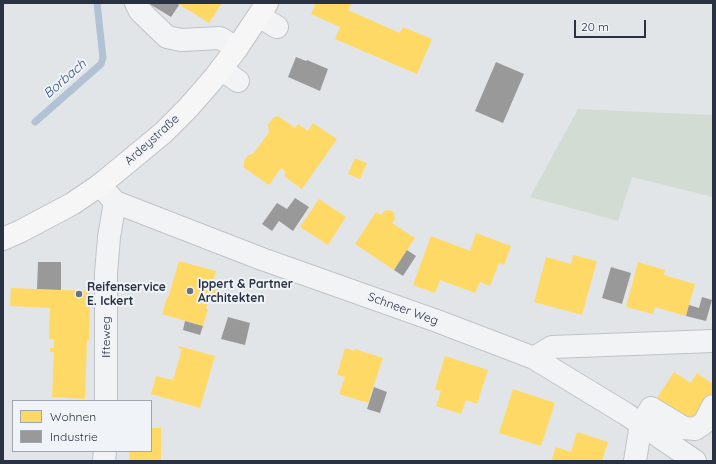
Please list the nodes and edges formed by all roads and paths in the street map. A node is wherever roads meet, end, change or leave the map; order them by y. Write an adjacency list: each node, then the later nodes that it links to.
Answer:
1 (136, 3): 3 (street)
2 (268, 15): 3 (main road, Ardeystraße)
3 (237, 48): 4 (main road, Ardeystraße)
4 (100, 185): 5 (street, Schneer Weg); 6 (main road, Ardeystraße)
5 (115, 202): 8 (street, Schneer Weg); 9 (street, Ifteweg)
6 (3, 239)
7 (713, 341): 8 (street)
8 (534, 358): 11 (street, Schneer Weg)
9 (106, 400)
10 (713, 406): 11 (street)
11 (640, 424): 12 (street); 13 (street, Schneer Weg)
12 (635, 461)
13 (695, 461)

